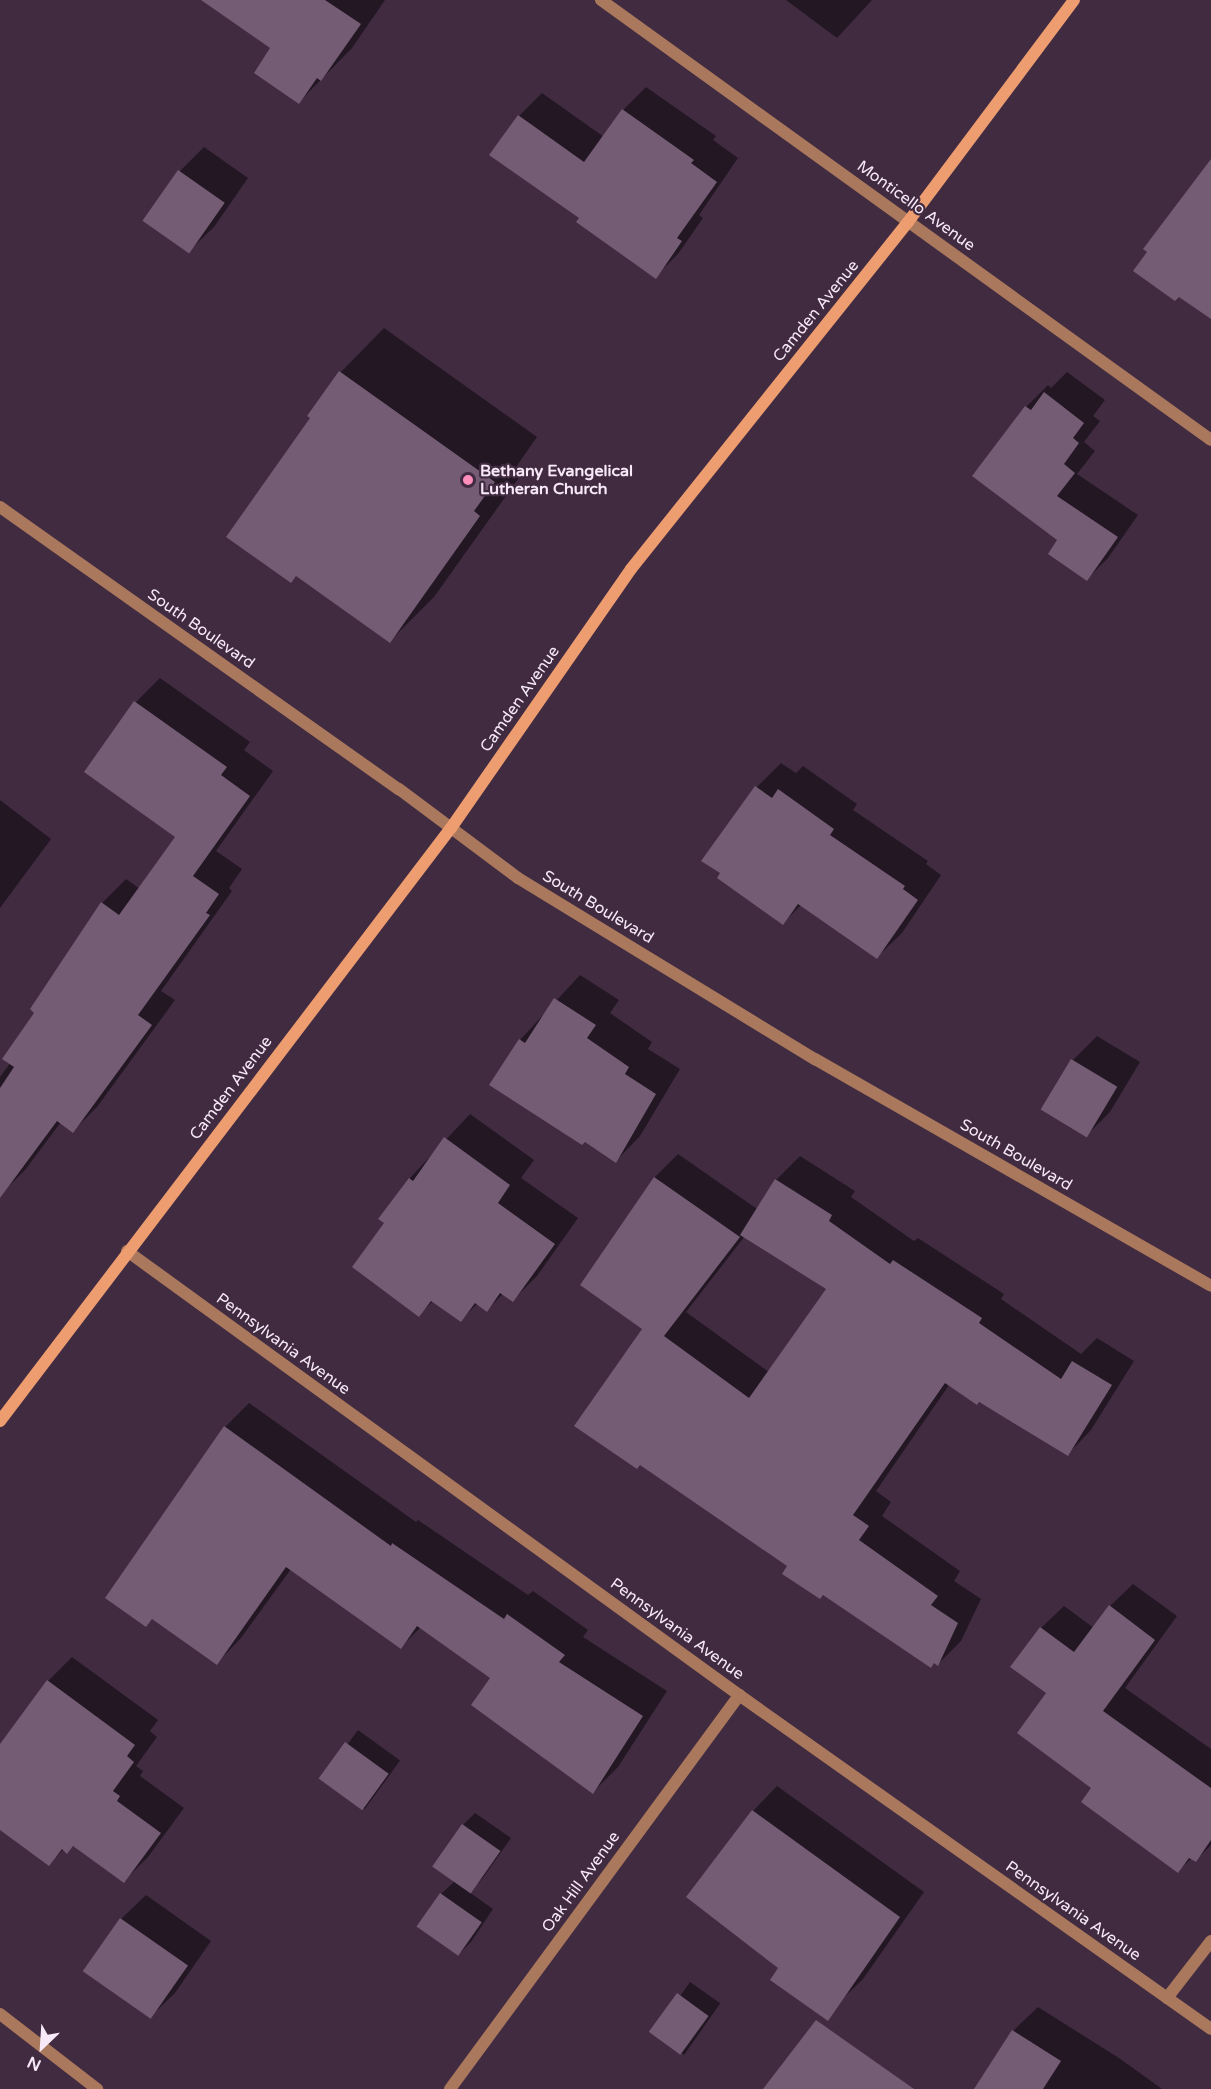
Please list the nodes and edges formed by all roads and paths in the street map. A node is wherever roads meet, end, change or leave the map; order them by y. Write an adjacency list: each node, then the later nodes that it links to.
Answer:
1 (601, 0): 3 (street, Monticello Avenue)
2 (1074, 0): 3 (street, Camden Avenue)
3 (909, 222): 4 (street, Monticello Avenue); 6 (street, Camden Avenue)
4 (1211, 440)
5 (0, 507): 6 (street, South Boulevard)
6 (451, 828): 7 (street, Camden Avenue); 8 (street, South Boulevard)
7 (127, 1251): 9 (street, Camden Avenue); 10 (street, Pennsylvania Avenue)
8 (1211, 1286)
9 (0, 1420)
10 (739, 1695): 12 (street, Pennsylvania Avenue); 16 (street, Oak Hill Avenue)
11 (1211, 1941): 12 (street)
12 (1167, 1998): 14 (street, Pennsylvania Avenue)
13 (0, 2014): 15 (street)
14 (1211, 2029)
15 (97, 2089)
16 (450, 2089)

